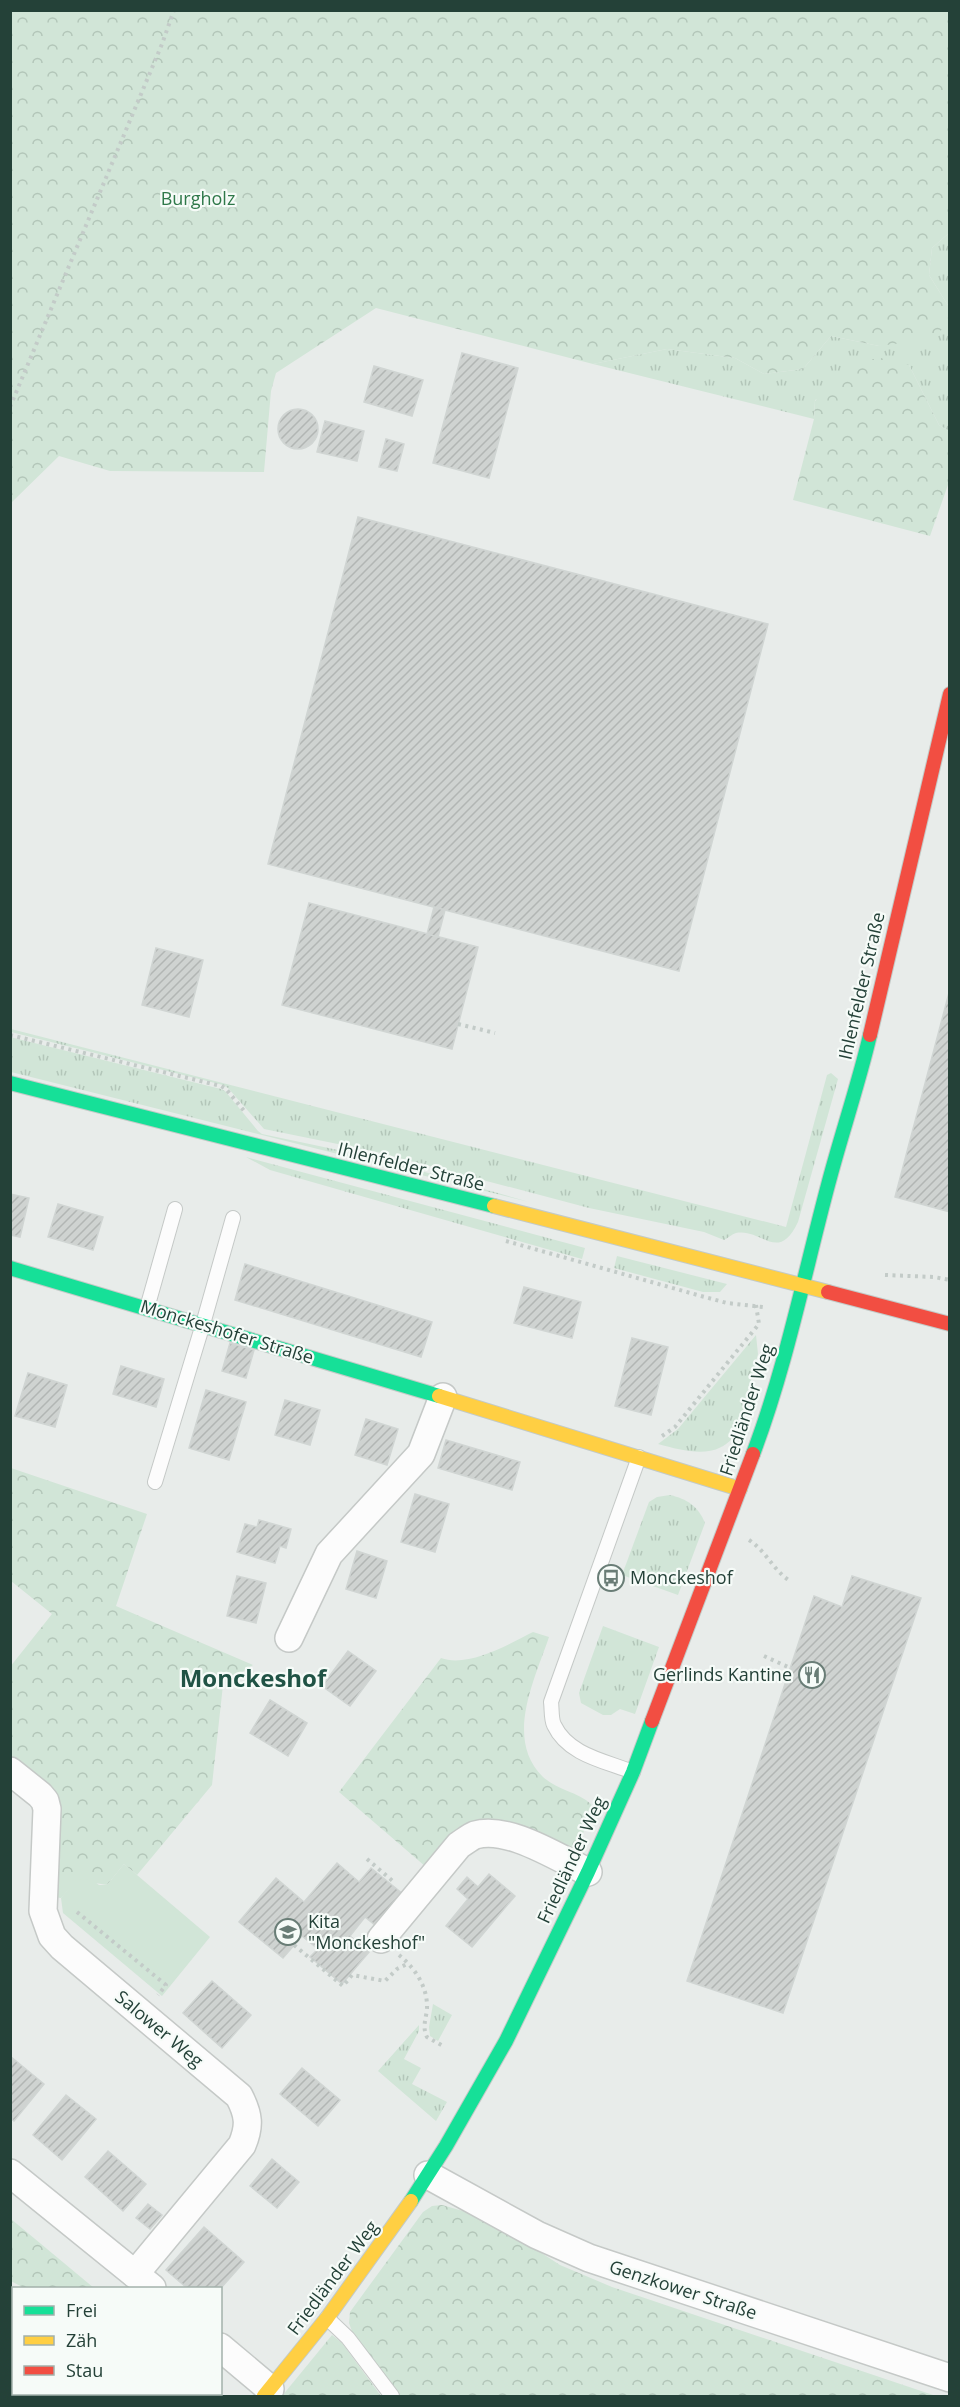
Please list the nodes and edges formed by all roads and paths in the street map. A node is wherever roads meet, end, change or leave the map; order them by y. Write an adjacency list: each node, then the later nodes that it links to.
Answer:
1 (174, 10): 2 (path)
2 (10, 407)
3 (950, 693): 10 (street, Ihlenfelder Straße)
4 (458, 1024): 5 (path)
5 (495, 1033)
6 (10, 1083): 10 (street, Ihlenfelder Straße)
7 (176, 1209): 13 (lane)
8 (232, 1218): 15 (lane)
9 (10, 1268): 13 (street, Monckeshofer Straße)
10 (803, 1285): 14 (street, Friedländer Weg); 16 (street, Ihlenfelder Straße)
11 (701, 1296): 12 (path)
12 (756, 1305): 14 (path); 18 (path)
13 (147, 1308): 15 (street, Monckeshofer Straße)
14 (796, 1314): 21 (street, Friedländer Weg)
15 (203, 1324): 17 (street, Monckeshofer Straße); 20 (lane)
16 (950, 1324)
17 (443, 1397): 19 (street, Monckeshofer Straße); 24 (street)
18 (660, 1437)
19 (639, 1457): 21 (street, Monckeshofer Straße); 28 (lane)
20 (155, 1482)
21 (740, 1489): 22 (street, Friedländer Weg)
22 (724, 1528): 23 (path); 28 (street, Friedländer Weg)
23 (790, 1581)
24 (289, 1638)
25 (764, 1656): 26 (path)
26 (790, 1668)
27 (10, 1771): 36 (street, Salower Weg)
28 (633, 1772): 30 (street, Friedländer Weg)
29 (367, 1859): 31 (path)
30 (588, 1872): 31 (street); 39 (street, Friedländer Weg)
31 (414, 1899): 33 (street)
32 (77, 1912): 36 (path)
33 (381, 1939): 35 (path)
34 (294, 1945): 35 (path)
35 (409, 1963): 37 (path)
36 (142, 2015): 40 (street, Salower Weg)
37 (443, 2046)
38 (10, 2173): 40 (street)
39 (428, 2175): 41 (street, Friedländer Weg); 43 (street, Genzkower Straße)
40 (143, 2281)
41 (327, 2318): 44 (street, Friedländer Weg); 45 (lane)
42 (222, 2349): 44 (street)
43 (950, 2378)
44 (267, 2393)
45 (392, 2397)

